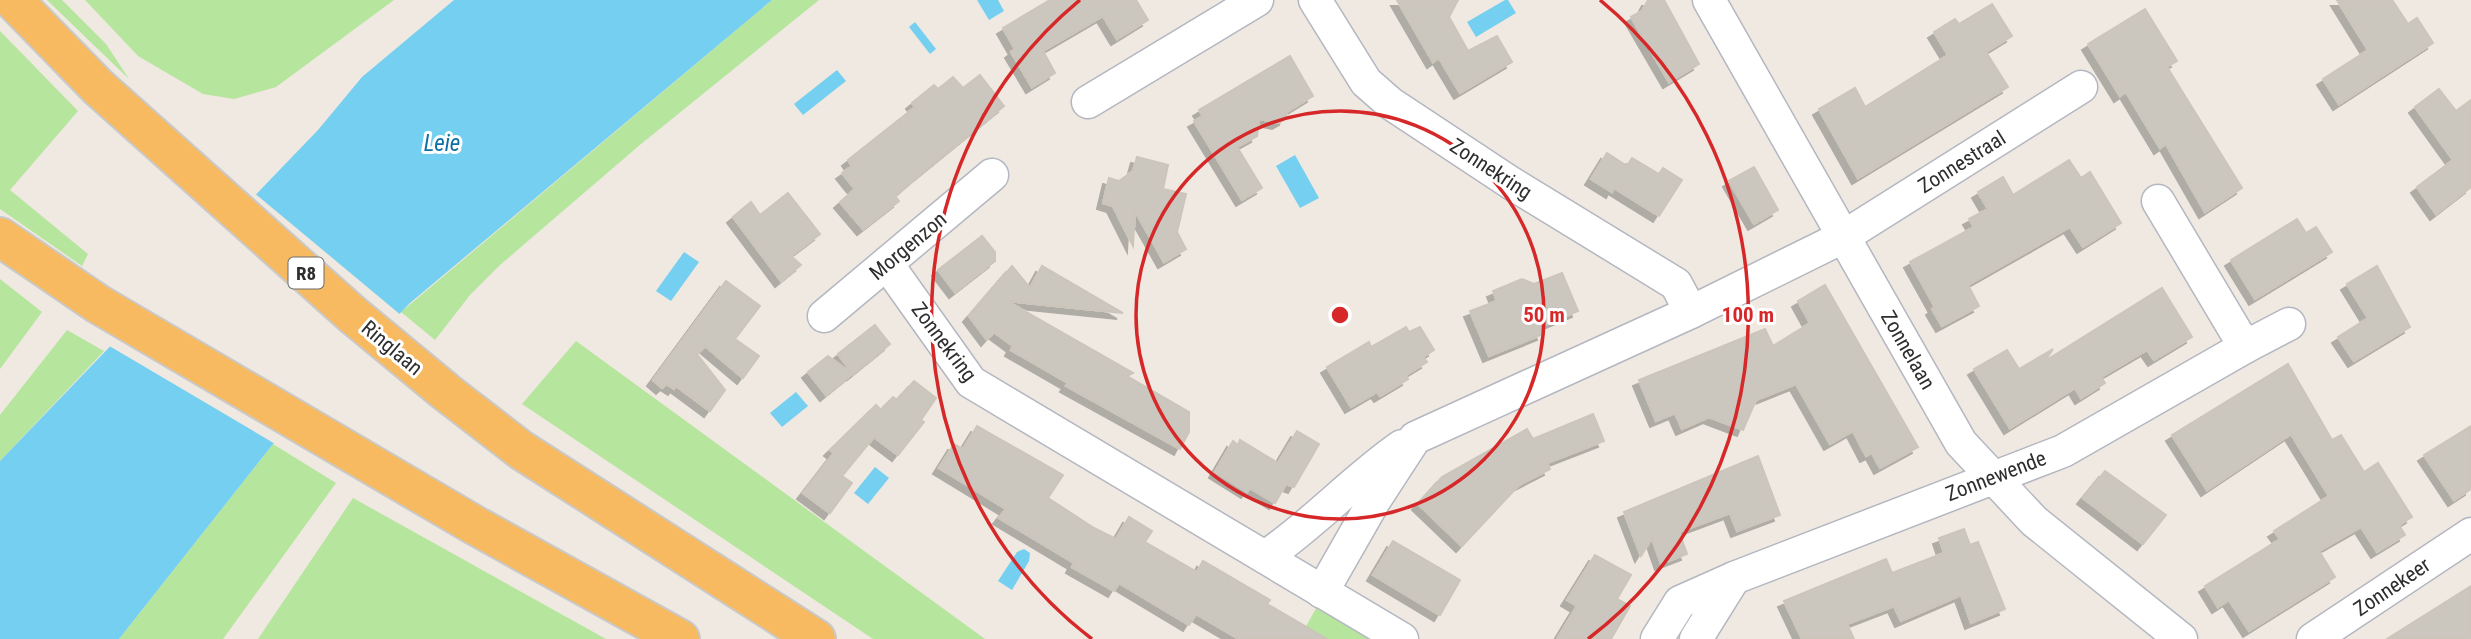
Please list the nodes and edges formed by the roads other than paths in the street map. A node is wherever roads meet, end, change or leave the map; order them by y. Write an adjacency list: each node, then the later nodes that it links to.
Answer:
1 (13, 0): 23 (highway, Ringlaan / R8)
2 (1256, 0): 6 (street)
3 (1315, 0): 12 (street, Zonnekring)
4 (1709, 0): 10 (street, Zonnelaan)
5 (2081, 87): 10 (street, Zonnestraal)
6 (1088, 102)
7 (992, 174): 11 (street, Morgenzon)
8 (2158, 201): 15 (street)
9 (0, 237): 22 (highway)
10 (1843, 237): 12 (street); 17 (street, Zonnelaan)
11 (887, 264): 13 (street, Morgenzon); 19 (street, Zonnekring)
12 (1691, 312): 16 (street)
13 (824, 316)
14 (2289, 324): 15 (street, Zonnewende)
15 (2245, 347): 17 (street, Zonnewende)
16 (1415, 438): 19 (street); 21 (street)
17 (1994, 476): 20 (street, Zonnewende); 27 (street, Zonnelaan)
18 (2471, 534): 28 (street, Zonnekeer)
19 (1265, 557): 21 (street, Zonnekring)
20 (1734, 578): 25 (street, Zonnewende); 26 (street)
21 (1322, 592): 24 (street, Zonnekring)
22 (680, 639)
23 (816, 639)
24 (1402, 639)
25 (1657, 639)
26 (1696, 639)
27 (2181, 639)
28 (2313, 639)

